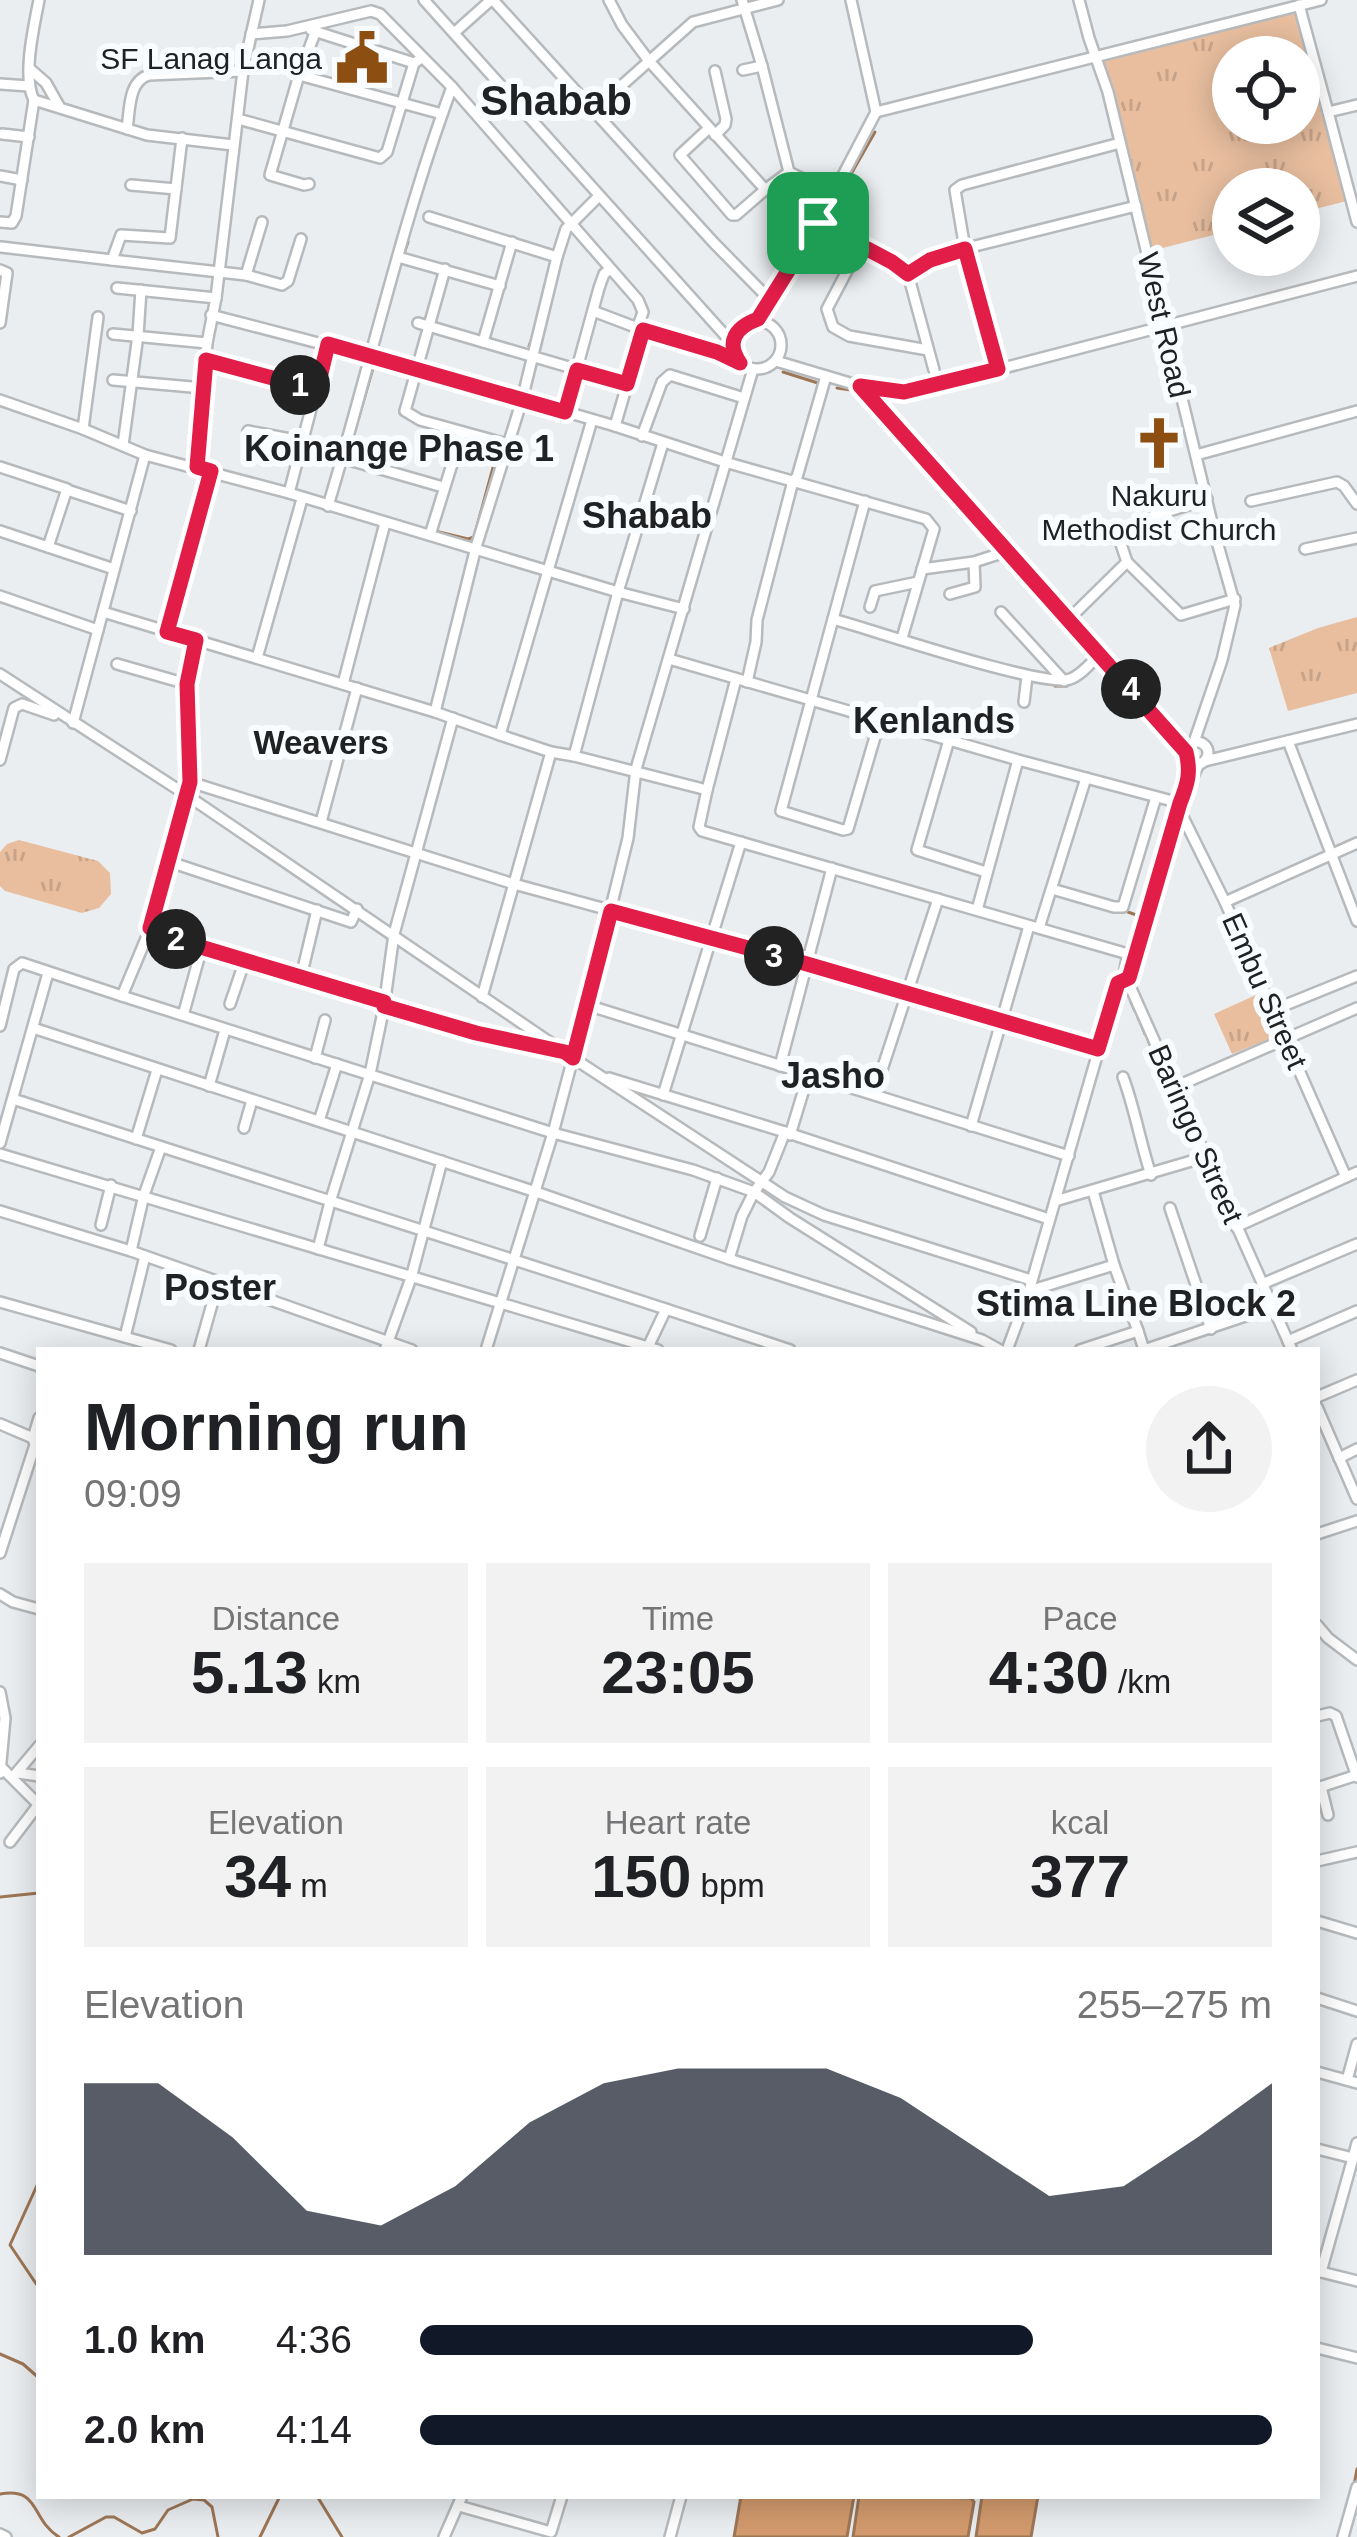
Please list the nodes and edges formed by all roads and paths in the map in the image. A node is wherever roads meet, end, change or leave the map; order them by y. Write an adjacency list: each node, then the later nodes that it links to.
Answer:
1 (39, 0): 19 (street)
2 (259, 0): 14 (street)
3 (424, 0): 13 (street)
4 (492, 0): 13 (street); 31 (street)
5 (609, 0): 17 (street)
6 (778, 0): 11 (street)
7 (851, 0): 32 (street)
8 (1079, 0): 15 (street, West Road)
9 (1321, 0): 10 (street)
10 (1304, 3): 15 (street); 33 (street)
11 (743, 5): 17 (street); 18 (street)
12 (311, 30): 14 (street); 16 (street); 16 (street); 23 (street)
13 (454, 33): 52 (street)
14 (250, 34): 21 (street)
15 (1097, 58): 32 (street); 42 (street, West Road)
16 (418, 60): 26 (street); 28 (street)
17 (649, 61): 31 (street); 38 (street)
18 (762, 66): 20 (street); 44 (street)
19 (30, 69): 25 (street); 30 (street)
20 (743, 70)
21 (243, 71): 35 (street); 36 (street)
22 (715, 71): 38 (street)
23 (299, 75): 28 (street); 37 (street)
24 (0, 84): 25 (street)
25 (29, 86): 27 (street)
26 (452, 86): 34 (street); 59 (street)
27 (34, 100): 30 (street); 40 (street)
28 (402, 103): 34 (street); 37 (street)
29 (1357, 105): 33 (street)
30 (59, 106): 36 (street)
31 (593, 111): 80 (street)
32 (876, 112): 51 (street)
33 (1328, 112): 53 (street)
34 (442, 114): 66 (street)
35 (238, 119): 37 (street); 43 (street)
36 (127, 129): 41 (street)
37 (283, 132): 47 (street)
38 (712, 132): 50 (street); 50 (street)
39 (2, 134): 40 (street)
40 (29, 137): 46 (street)
41 (182, 138): 43 (street); 49 (street)
42 (1120, 143): 54 (street, West Road); 65 (street)
43 (233, 145): 72 (street)
44 (789, 172): 50 (street); 51 (street)
45 (0, 176): 46 (street)
46 (22, 180): 56 (street)
47 (309, 184)
48 (131, 185): 49 (street)
49 (176, 189): 68 (street)
50 (766, 189)
51 (832, 194): 60 (street)
52 (598, 196): 59 (street); 93 (street)
53 (1355, 202): 58 (street)
54 (1136, 206): 65 (street); 87 (street, West Road)
55 (429, 217): 62 (street)
56 (0, 222)
57 (262, 222): 74 (street)
58 (1357, 222)
59 (571, 223): 67 (street); 69 (street)
60 (818, 223): 63 (street); 80 (street)
61 (301, 239): 74 (street)
62 (512, 242): 67 (street); 76 (street)
63 (860, 244): 73 (street); 95 (street)
64 (2, 247): 68 (street)
65 (965, 249): 73 (street); 103 (street)
66 (398, 257): 70 (street); 96 (street)
67 (557, 257): 97 (street)
68 (112, 260): 72 (street)
69 (610, 268): 81 (street); 88 (street)
70 (445, 269): 76 (street); 86 (street)
71 (0, 271): 83 (street)
72 (218, 272): 74 (street); 79 (street)
73 (908, 274): 95 (street)
74 (246, 275)
75 (1357, 276): 87 (street)
76 (500, 286): 91 (street)
77 (117, 288): 78 (street)
78 (141, 290): 79 (street); 90 (street)
79 (216, 298): 82 (street)
80 (770, 300): 85 (street)
81 (593, 311): 88 (street); 104 (street)
82 (211, 315): 92 (street); 94 (street)
83 (0, 317)
84 (98, 317): 120 (street)
85 (758, 319): 93 (street); 99 (street)
86 (423, 325): 91 (street); 101 (street)
87 (1166, 327): 103 (street); 129 (street, West Road)
88 (641, 328): 100 (street); 109 (street)
89 (112, 334): 90 (street)
90 (139, 335): 92 (street); 108 (street)
91 (483, 342): 97 (street)
92 (207, 343): 98 (street)
93 (732, 343): 100 (street)
94 (328, 344): 96 (street); 112 (street)
95 (928, 350): 105 (street)
96 (371, 356): 101 (street); 130 (street)
97 (532, 356): 104 (street); 115 (street)
98 (206, 360): 111 (street); 112 (street)
99 (776, 361): 102 (street); 106 (street)
100 (740, 363): 102 (street)
101 (418, 369): 115 (street); 122 (street)
102 (753, 369): 113 (street)
103 (998, 369): 110 (street)
104 (577, 370): 109 (street); 117 (street)
105 (934, 370)
106 (826, 376): 110 (street); 135 (street)
107 (112, 380): 108 (street)
108 (133, 382): 111 (street); 126 (street)
109 (627, 384): 119 (street)
110 (860, 386): 153 (street)
111 (203, 388): 133 (street)
112 (317, 390): 124 (street)
113 (745, 398): 123 (street); 131 (street)
114 (0, 400): 120 (street)
115 (522, 400): 117 (street); 127 (street)
116 (1357, 411): 129 (street)
117 (565, 412): 118 (street)
118 (592, 420): 119 (street); 156 (street)
119 (615, 426): 123 (street)
120 (83, 429): 126 (street)
121 (248, 430): 124 (street)
122 (462, 432): 127 (street); 136 (street)
123 (642, 436): 125 (street)
124 (301, 441): 130 (street); 138 (street)
125 (663, 443): 131 (street); 160 (street)
126 (123, 445): 128 (street)
127 (507, 445): 151 (street)
128 (145, 455): 133 (street); 145 (street)
129 (1196, 455): 140 (street, West Road)
130 (342, 458): 136 (street); 144 (street)
131 (725, 462): 135 (street); 165 (street)
132 (0, 467): 137 (street)
133 (197, 467): 134 (street)
134 (211, 471): 138 (street); 171 (street)
135 (793, 482): 141 (street); 180 (street)
136 (443, 488): 148 (street)
137 (68, 490): 145 (street); 150 (street)
138 (289, 493): 139 (street)
139 (302, 499): 144 (street); 175 (street)
140 (1207, 499): 155 (street); 163 (street, West Road)
141 (865, 501): 158 (street); 168 (street)
142 (1251, 501): 143 (street)
143 (1357, 504)
144 (328, 506): 146 (street)
145 (131, 511): 157 (street)
146 (385, 523): 148 (street); 183 (street)
147 (0, 531): 150 (street)
148 (430, 535): 151 (street)
149 (1357, 538): 152 (street)
150 (48, 547): 157 (street)
151 (476, 547): 156 (street); 187 (street)
152 (1305, 549)
153 (1008, 551): 154 (street); 169 (street)
154 (974, 562): 158 (street); 161 (street)
155 (1127, 562): 163 (street); 169 (street)
156 (548, 568): 160 (street); 193 (street)
157 (114, 569): 166 (street)
158 (922, 569): 159 (street)
159 (918, 582): 164 (street); 172 (street)
160 (618, 592): 165 (street); 198 (street)
161 (950, 594)
162 (0, 596): 170 (street)
163 (1234, 599): 197 (street, West Road)
164 (870, 607)
165 (684, 609): 176 (street)
166 (103, 612): 170 (street); 171 (street)
167 (1001, 612): 181 (street)
168 (833, 619): 172 (street); 185 (street)
169 (1069, 619): 174 (street)
170 (98, 630): 191 (street)
171 (167, 632): 173 (street)
172 (902, 638): 179 (street)
173 (196, 640): 175 (street); 182 (street)
174 (1099, 655): 181 (street); 197 (street)
175 (257, 658): 183 (street)
176 (669, 659): 180 (street); 201 (street)
177 (117, 664): 182 (street)
178 (0, 674): 188 (street)
179 (1027, 676): 181 (street); 186 (street)
180 (741, 681): 185 (street); 204 (street)
181 (1064, 681)
182 (187, 684): 203 (street)
183 (343, 684): 184 (street)
184 (357, 688): 187 (street); 208 (street)
185 (813, 700): 190 (street); 190 (street)
186 (1024, 702)
187 (435, 712): 189 (street)
188 (59, 714): 191 (street); 199 (street)
189 (453, 718): 193 (street); 211 (street)
190 (880, 720): 194 (street)
191 (73, 723): 205 (street)
192 (1357, 724): 195 (street)
193 (500, 735): 196 (street)
194 (949, 740): 200 (street); 215 (street)
195 (1288, 741): 197 (street); 212 (street)
196 (550, 752): 198 (street); 216 (street)
197 (1197, 752): 207 (street)
198 (574, 756): 201 (street)
199 (0, 760)
200 (1018, 760): 202 (street); 215 (street)
201 (636, 770): 204 (street); 224 (street)
202 (1086, 778): 206 (street); 217 (street)
203 (190, 782): 205 (street); 208 (street)
204 (707, 790): 209 (street)
205 (188, 796): 213 (street); 222 (street)
206 (1156, 797): 207 (street); 220 (street)
207 (1179, 806): 219 (street, Embu Street); 225 (street)
208 (321, 823): 211 (street)
209 (740, 842): 214 (street); 230 (street)
210 (1357, 843): 212 (street)
211 (416, 853): 216 (street); 229 (street)
212 (1330, 855): 219 (street); 226 (street)
213 (170, 862): 221 (street); 228 (street)
214 (832, 868): 218 (street); 233 (street)
215 (986, 872): 223 (street)
216 (514, 884): 224 (street); 240 (street)
217 (1052, 889): 220 (street); 227 (street)
218 (938, 899): 223 (street); 238 (street)
219 (1225, 902): 245 (street, Embu Street)
220 (1123, 907): 225 (street)
221 (317, 910): 222 (street); 236 (street)
222 (357, 910): 229 (street)
223 (976, 910): 227 (street)
224 (611, 911): 230 (street); 243 (street)
225 (1147, 916): 237 (street)
226 (1357, 921)
227 (1034, 927): 237 (street, Baringo Street); 248 (street)
228 (150, 928): 231 (street); 239 (street)
229 (394, 934): 240 (street); 242 (street)
230 (710, 940): 233 (street); 252 (street)
231 (202, 947): 232 (street); 246 (street)
232 (244, 960): 236 (street); 241 (street)
233 (807, 964): 238 (street); 258 (street)
234 (48, 973): 239 (street); 249 (street); 250 (street)
235 (1357, 976): 245 (street)
236 (301, 977): 242 (street)
237 (1126, 979): 254 (street); 265 (street, Baringo Street)
238 (907, 993): 248 (street); 266 (street)
239 (122, 996): 251 (street)
240 (482, 997): 255 (street)
241 (230, 1004)
242 (384, 1004): 255 (street); 260 (street)
243 (587, 1005): 252 (street); 255 (street)
244 (1357, 1008): 253 (street)
245 (1274, 1010): 253 (street, Embu Street)
246 (184, 1012)
247 (325, 1020): 256 (street)
248 (1000, 1022): 254 (street); 271 (street)
249 (0, 1027)
250 (33, 1028): 259 (street); 268 (street)
251 (225, 1030): 256 (street); 264 (street)
252 (681, 1037): 258 (street); 267 (street)
253 (1286, 1039): 265 (street); 284 (street, Embu Street)
254 (1098, 1049): 280 (street)
255 (569, 1055): 261 (street); 274 (street)
256 (315, 1058): 257 (street)
257 (337, 1064): 260 (street); 270 (street)
258 (780, 1066): 262 (street)
259 (157, 1070): 264 (street); 276 (street)
260 (370, 1074): 273 (street); 274 (street)
261 (598, 1075): 267 (street); 287 (street)
262 (808, 1076): 266 (street); 275 (street)
263 (1123, 1077): 283 (street)
264 (209, 1086): 269 (street)
265 (1175, 1087): 281 (street, Baringo Street)
266 (874, 1094): 271 (street)
267 (663, 1095): 275 (street)
268 (13, 1099): 276 (street); 277 (street)
269 (252, 1100): 270 (street); 272 (street)
270 (319, 1121): 273 (street)
271 (971, 1126): 280 (street)
272 (244, 1128)
273 (352, 1133): 282 (street); 292 (street)
274 (553, 1133): 285 (street); 289 (street)
275 (787, 1133): 287 (street); 295 (street)
276 (136, 1139): 278 (street)
277 (0, 1143)
278 (160, 1147): 290 (street); 292 (street)
279 (0, 1154): 286 (street)
280 (1069, 1156): 291 (street)
281 (1205, 1157): 283 (street); 297 (street, Baringo Street)
282 (442, 1160): 289 (street); 298 (street)
283 (1151, 1174): 288 (street)
284 (1352, 1174): 297 (street)
285 (718, 1178): 287 (street); 299 (street)
286 (111, 1185): 290 (street); 296 (street)
287 (758, 1187): 305 (street); 310 (street); 319 (street)
288 (1093, 1191): 291 (street); 306 (street)
289 (536, 1192): 304 (street); 305 (street)
290 (145, 1195): 301 (street); 302 (street)
291 (1055, 1201): 295 (street)
292 (330, 1202): 298 (street); 301 (street)
293 (1170, 1208): 316 (street)
294 (0, 1211): 302 (street)
295 (1049, 1219): 310 (street)
296 (101, 1225)
297 (1236, 1227): 309 (street, Baringo Street)
298 (424, 1229): 304 (street); 307 (street)
299 (700, 1236)
300 (1356, 1247): 309 (street)
301 (318, 1249): 307 (street)
302 (131, 1251): 303 (street)
303 (145, 1256): 308 (street); 318 (street)
304 (514, 1259): 312 (street); 314 (street)
305 (729, 1259): 319 (street)
306 (1114, 1265): 310 (street); 317 (street)
307 (411, 1278): 312 (street); 320 (street)
308 (218, 1282): 320 (street); 323 (street)
309 (1262, 1284): 313 (street, Baringo Street)
310 (1030, 1286): 329 (street)
311 (0, 1302): 318 (street)
312 (500, 1302): 324 (street); 325 (street)
313 (1272, 1307): 316 (street); 321 (street, Baringo Street)
314 (666, 1310): 326 (street); 327 (street)
315 (1357, 1311): 321 (street)
316 (1210, 1329): 332 (street)
317 (1138, 1331): 330 (street); 331 (street)
318 (125, 1337): 322 (street)
319 (982, 1340): 328 (street)
320 (387, 1346)
321 (1290, 1346)
322 (160, 1347)
323 (200, 1347)
324 (487, 1347)
325 (650, 1347)
326 (653, 1347)
327 (781, 1347)
328 (997, 1347)
329 (1005, 1347)
330 (1089, 1347)
331 (1143, 1347)
332 (1153, 1347)
333 (0, 1353): 334 (street)
334 (36, 1365)
335 (1357, 1380): 336 (street)
336 (1320, 1396)
337 (1320, 1415): 342 (street)
338 (0, 1424): 340 (street)
339 (36, 1428): 340 (street)
340 (33, 1438): 346 (street)
341 (1357, 1449): 342 (street)
342 (1339, 1458): 343 (street)
343 (1357, 1499)
344 (1357, 1521): 345 (street)
345 (1320, 1533)
346 (0, 1553)
347 (0, 1594): 348 (street)
348 (36, 1608)
349 (1320, 1628): 350 (street)
350 (1357, 1660)
351 (0, 1692): 354 (street)
352 (1320, 1715): 357 (street)
353 (36, 1750): 355 (street)
354 (1, 1771): 355 (street)
355 (16, 1775): 356 (street); 360 (street)
356 (36, 1776)
357 (1357, 1776): 358 (street)
358 (1320, 1787)
359 (1320, 1790): 362 (street)
360 (36, 1802)
361 (36, 1808): 363 (street)
362 (1328, 1816)
363 (10, 1842)
364 (1357, 1852): 365 (street)
365 (1320, 1860)
366 (1320, 1923): 367 (street)
367 (1357, 1933)
368 (1320, 1999): 369 (street)
369 (1357, 2011)
370 (1357, 2044): 372 (street)
371 (1320, 2073): 372 (street)
372 (1352, 2082)
373 (1357, 2143): 375 (street)
374 (1320, 2150): 375 (street)
375 (1352, 2158): 376 (street)
376 (1342, 2200): 377 (street); 378 (street)
377 (1357, 2204)
378 (1320, 2268)
379 (1320, 2271): 380 (street)
380 (1357, 2281)
381 (1320, 2350): 382 (street)
382 (1357, 2358)
383 (1357, 2487): 391 (street)
384 (561, 2499): 387 (street)
385 (680, 2499): 390 (street)
386 (461, 2501): 387 (street); 388 (street)
387 (551, 2532): 389 (street)
388 (444, 2537)
389 (567, 2537)
390 (670, 2537)
391 (1343, 2537)

